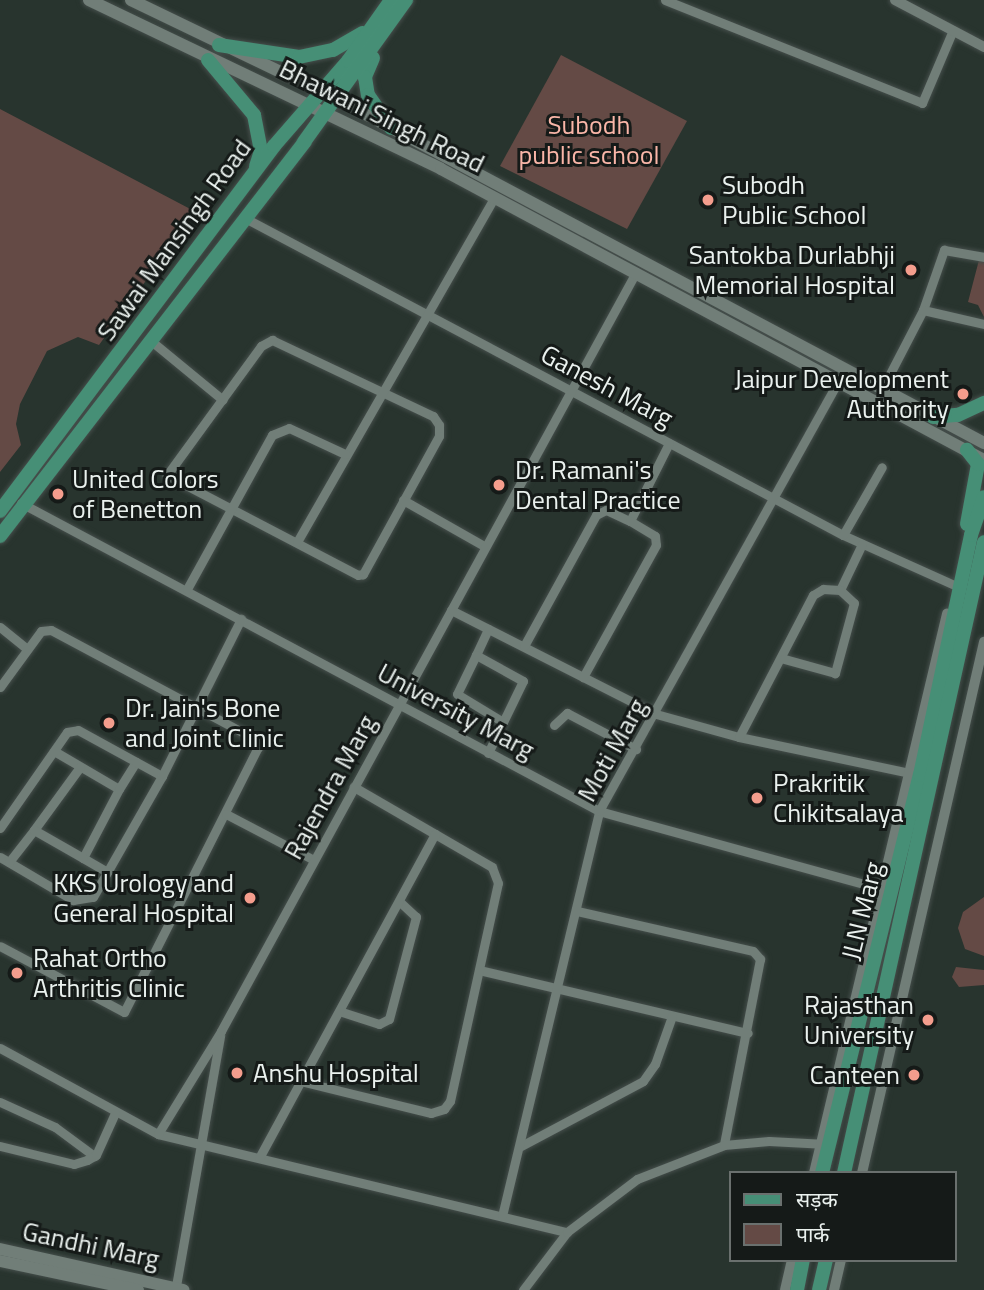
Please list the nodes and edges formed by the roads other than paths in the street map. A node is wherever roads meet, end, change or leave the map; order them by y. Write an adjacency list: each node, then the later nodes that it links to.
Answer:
1 (89, 0): 11 (main road, Bhawani Singh Road)
2 (131, 0): 9 (main road, Bhawani Singh Road)
3 (391, 0): 7 (main road, Sawai Mansingh Road)
4 (406, 0): 7 (main road)
5 (665, 0): 8 (street)
6 (895, 0): 8 (street)
7 (387, 17): 9 (main road); 12 (main road, Sawai Mansingh Road); 13 (main road); 16 (main road)
8 (953, 30): 10 (street)
9 (219, 45): 12 (main road, Bhawani Singh Road)
10 (984, 47)
11 (208, 60): 14 (main road, Bhawani Singh Road); 17 (main road)
12 (322, 91): 13 (main road, Bhawani Singh Road); 14 (main road, Sawai Mansingh Road)
13 (337, 99): 15 (main road); 16 (main road, Bhawani Singh Road)
14 (311, 107): 15 (main road, Bhawani Singh Road); 17 (main road, Sawai Mansingh Road)
15 (325, 114): 18 (main road, Bhawani Singh Road); 19 (main road)
16 (391, 128): 28 (main road, Bhawani Singh Road)
17 (251, 181): 40 (main road, Sawai Mansingh Road)
18 (494, 198): 21 (main road, Bhawani Singh Road); 23 (street)
19 (243, 218): 23 (street, Ganesh Marg); 25 (main road)
20 (984, 257): 22 (street)
21 (636, 272): 26 (main road, Bhawani Singh Road); 27 (street, Rajendra Marg)
22 (923, 310): 24 (street); 28 (street)
23 (429, 316): 27 (street, Ganesh Marg); 29 (street)
24 (984, 324)
25 (150, 340): 30 (street); 43 (main road)
26 (839, 379): 35 (main road, Bhawani Singh Road); 39 (street, Moti Marg)
27 (571, 391): 33 (street, Ganesh Marg); 51 (street, Rajendra Marg)
28 (881, 391): 32 (main road, Bhawani Singh Road)
29 (380, 395): 30 (street); 36 (street); 42 (street)
30 (223, 400): 44 (street)
31 (984, 403): 32 (main road)
32 (933, 417): 34 (main road, Bhawani Singh Road)
33 (668, 443): 39 (street, Ganesh Marg); 46 (street)
34 (984, 443)
35 (967, 450): 37 (main road, Bhawani Singh Road); 53 (main road)
36 (345, 454): 44 (street); 49 (street)
37 (984, 460)
38 (882, 467): 47 (street)
39 (771, 496): 47 (street, Ganesh Marg); 69 (street, Moti Marg)
40 (11, 497): 43 (street, University Marg); 45 (main road, Sawai Mansingh Road)
41 (984, 497): 53 (main road, JLN Marg)
42 (403, 500): 49 (street); 51 (street)
43 (25, 505): 48 (main road); 54 (street, University Marg)
44 (232, 509): 49 (street); 54 (street)
45 (0, 511)
46 (630, 522): 61 (street); 65 (street)
47 (844, 535): 50 (street, Ganesh Marg)
48 (0, 536)
49 (297, 542)
50 (862, 544): 53 (street, Ganesh Marg); 55 (street)
51 (484, 547): 56 (street, Rajendra Marg)
52 (983, 547): 93 (main road, JLN Marg)
53 (956, 587): 78 (main road, JLN Marg)
54 (187, 589): 57 (street, University Marg)
55 (840, 590): 64 (street); 64 (street)
56 (451, 610): 59 (street); 67 (street, Rajendra Marg)
57 (241, 619): 67 (street, University Marg); 68 (street)
58 (0, 627): 62 (street)
59 (488, 629): 61 (street); 63 (street)
60 (984, 642): 118 (street)
61 (524, 646): 65 (street)
62 (26, 648): 66 (street); 68 (street)
63 (476, 655): 70 (street); 70 (street)
64 (784, 659): 72 (street)
65 (583, 677): 69 (street)
66 (0, 687)
67 (399, 705): 75 (street, University Marg); 80 (street, Rajendra Marg)
68 (195, 708): 79 (street); 83 (street)
69 (656, 714): 72 (street); 73 (street, Moti Marg)
70 (503, 722): 75 (street)
71 (554, 726): 73 (street)
72 (739, 737): 78 (street)
73 (636, 749): 82 (street, Moti Marg)
74 (54, 751): 76 (street); 77 (street); 84 (street)
75 (488, 753): 82 (street, University Marg)
76 (136, 762): 79 (street); 81 (street)
77 (80, 767): 81 (street); 85 (street)
78 (915, 774): 92 (main road, JLN Marg)
79 (162, 776): 91 (street)
80 (354, 787): 86 (street); 89 (street, Rajendra Marg)
81 (119, 789): 88 (street)
82 (598, 811): 92 (street, University Marg); 95 (street, Moti Marg)
83 (226, 814): 89 (street); 96 (street)
84 (0, 828)
85 (34, 830): 88 (street); 90 (street)
86 (435, 834): 94 (street); 97 (street)
87 (0, 857): 90 (street)
88 (83, 858): 91 (street)
89 (314, 860): 101 (street, Rajendra Marg)
90 (9, 862): 91 (street)
91 (107, 872)
92 (888, 891): 93 (street, University Marg); 108 (main road, JLN Marg)
93 (907, 895): 117 (main road, JLN Marg)
94 (399, 901): 99 (street); 99 (street)
95 (576, 911): 98 (street, Moti Marg); 102 (street)
96 (0, 946)
97 (479, 971): 98 (street); 104 (street)
98 (557, 988): 100 (street); 111 (street, Moti Marg)
99 (342, 1012): 104 (street)
100 (672, 1016): 102 (street); 111 (street)
101 (221, 1031): 107 (street, Rajendra Marg); 112 (street)
102 (748, 1033): 109 (street)
103 (0, 1048): 106 (street)
104 (304, 1082): 114 (street)
105 (0, 1102): 113 (street)
106 (115, 1113): 107 (street); 113 (street)
107 (158, 1134): 112 (street)
108 (825, 1144): 109 (street); 115 (street); 116 (main road, JLN Marg)
109 (724, 1145): 120 (street)
110 (0, 1146): 113 (street)
111 (521, 1146): 119 (street, Moti Marg)
112 (199, 1147): 114 (street); 127 (street)
113 (94, 1156)
114 (260, 1158): 119 (street)
115 (815, 1171)
116 (822, 1171)
117 (844, 1171)
118 (862, 1171)
119 (502, 1216): 120 (street)
120 (567, 1232): 129 (street)
121 (0, 1249): 127 (main road, Gandhi Marg)
122 (0, 1261): 128 (main road)
123 (792, 1262): 130 (street)
124 (803, 1262): 131 (main road)
125 (826, 1262): 132 (main road)
126 (841, 1262): 133 (street)
127 (175, 1288)
128 (138, 1290)
129 (523, 1290)
130 (785, 1290)
131 (797, 1290)
132 (819, 1290)
133 (834, 1290)

